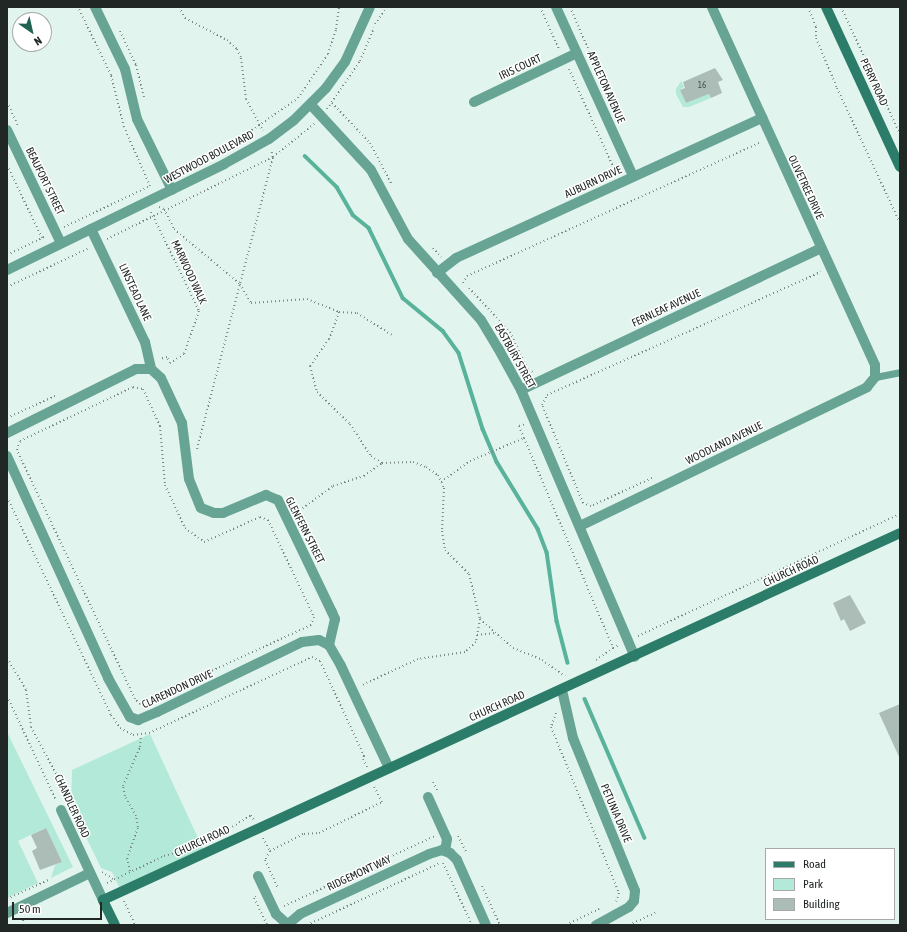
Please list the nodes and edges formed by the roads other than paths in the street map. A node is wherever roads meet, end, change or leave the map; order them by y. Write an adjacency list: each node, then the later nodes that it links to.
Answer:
1 (95, 7): 13 (street)
2 (370, 7): 8 (street, WESTWOOD BOULEVARD)
3 (556, 7): 6 (street, APPLETON AVENUE)
4 (712, 7): 9 (street, OLIVETREE DRIVE)
5 (826, 7): 11 (main road, PERRY ROAD)
6 (577, 53): 7 (street, IRIS COURT); 12 (street, APPLETON AVENUE)
7 (474, 102)
8 (311, 105): 13 (street, WESTWOOD BOULEVARD); 18 (street, EASTBURY STREET)
9 (762, 118): 12 (street, AUBURN DRIVE); 16 (street, OLIVETREE DRIVE)
10 (7, 130): 15 (street, BEAUFORT STREET)
11 (900, 167)
12 (633, 176): 18 (street, AUBURN DRIVE)
13 (172, 190): 14 (street, WESTWOOD BOULEVARD)
14 (91, 229): 15 (street, WESTWOOD BOULEVARD); 19 (street, LINSTEAD LANE)
15 (61, 243): 17 (street, WESTWOOD BOULEVARD)
16 (817, 250): 21 (street, OLIVETREE DRIVE); 22 (street, FERNLEAF AVENUE)
17 (7, 270)
18 (437, 273): 22 (street, EASTBURY STREET)
19 (151, 369): 23 (street); 27 (street, GLENFERN STREET)
20 (900, 372): 21 (lane)
21 (875, 377): 25 (street, WOODLAND AVENUE)
22 (520, 390): 25 (street, EASTBURY STREET)
23 (7, 433)
24 (7, 456): 27 (street, CLARENDON DRIVE)
25 (580, 526): 28 (street, EASTBURY STREET)
26 (900, 533): 28 (main road, CHURCH ROAD)
27 (329, 645): 30 (street)
28 (635, 657): 29 (main road, CHURCH ROAD)
29 (562, 690): 30 (main road, CHURCH ROAD); 41 (street, PETUNIA DRIVE)
30 (389, 768): 36 (main road, CHURCH ROAD)
31 (428, 797): 33 (street)
32 (65, 808): 34 (street, CHANDLER ROAD)
33 (445, 851): 38 (street, RIDGEMONT WAY); 40 (street)
34 (93, 871): 36 (street, CHANDLER ROAD); 37 (street)
35 (258, 876): 38 (street)
36 (103, 900): 39 (main road, CHANDLER ROAD)
37 (7, 913)
38 (287, 924)
39 (115, 925)
40 (486, 925)
41 (596, 925)

